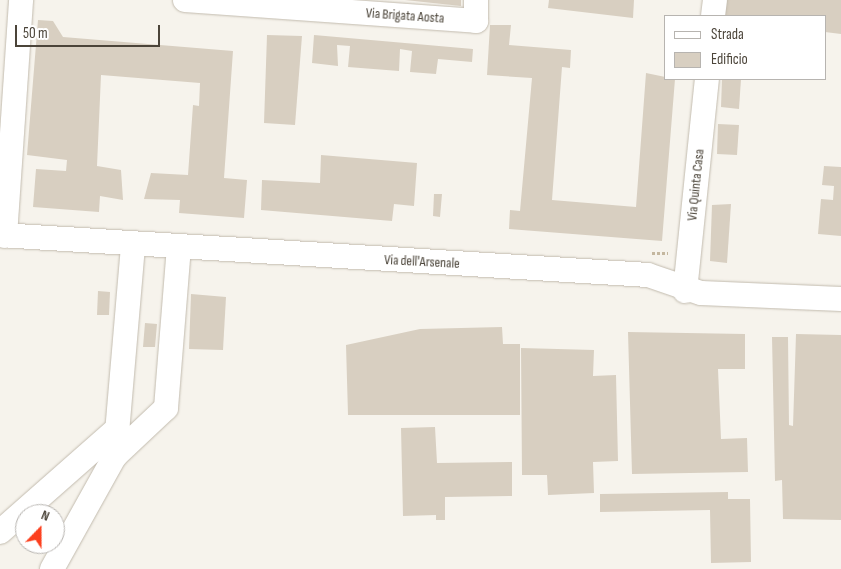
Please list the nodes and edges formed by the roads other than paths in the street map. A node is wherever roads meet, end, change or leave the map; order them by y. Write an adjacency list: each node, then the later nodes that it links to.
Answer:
1 (21, 0): 8 (street)
2 (185, 0): 4 (street, Via Brigata Aosta)
3 (715, 0): 6 (street)
4 (249, 2): 5 (street, Via Brigata Aosta)
5 (476, 11)
6 (713, 15)
7 (707, 80): 11 (street, Via Quinta Casa)
8 (2, 236): 9 (street, Via dell'Arsenale)
9 (133, 246): 10 (street, Via dell'Arsenale); 13 (street)
10 (179, 248): 11 (street, Via dell'Arsenale); 14 (street)
11 (685, 291): 12 (street, Via dell'Arsenale)
12 (841, 299)
13 (118, 428): 14 (street); 15 (street)
14 (115, 456): 16 (street)
15 (9, 523)
16 (65, 535)
17 (57, 554): 18 (street)
18 (52, 569)

